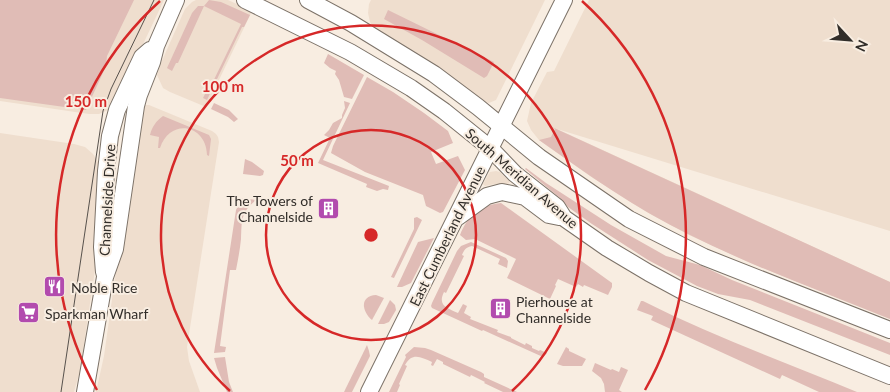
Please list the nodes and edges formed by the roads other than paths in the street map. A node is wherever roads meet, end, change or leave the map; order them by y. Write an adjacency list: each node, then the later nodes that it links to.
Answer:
1 (176, 0): 5 (main road, Channelside Drive)
2 (245, 0): 8 (main road, South Meridian Avenue)
3 (308, 0): 6 (main road, South Meridian Avenue)
4 (564, 0): 6 (main road, East Cumberland Avenue)
5 (156, 46): 7 (main road, Channelside Drive); 11 (main road, Channelside Drive)
6 (500, 125): 8 (main road, East Cumberland Avenue); 13 (main road, South Meridian Avenue)
7 (110, 136): 11 (main road); 12 (main road, Channelside Drive)
8 (490, 148): 9 (main road, South Meridian Avenue); 10 (main road, East Cumberland Avenue)
9 (564, 218): 10 (main road); 14 (main road, South Meridian Avenue)
10 (454, 220): 16 (main road, East Cumberland Avenue)
11 (119, 226): 12 (main road, Channelside Drive)
12 (105, 276): 15 (main road, Channelside Drive)
13 (890, 330)
14 (890, 376)
15 (86, 392)
16 (369, 392)

